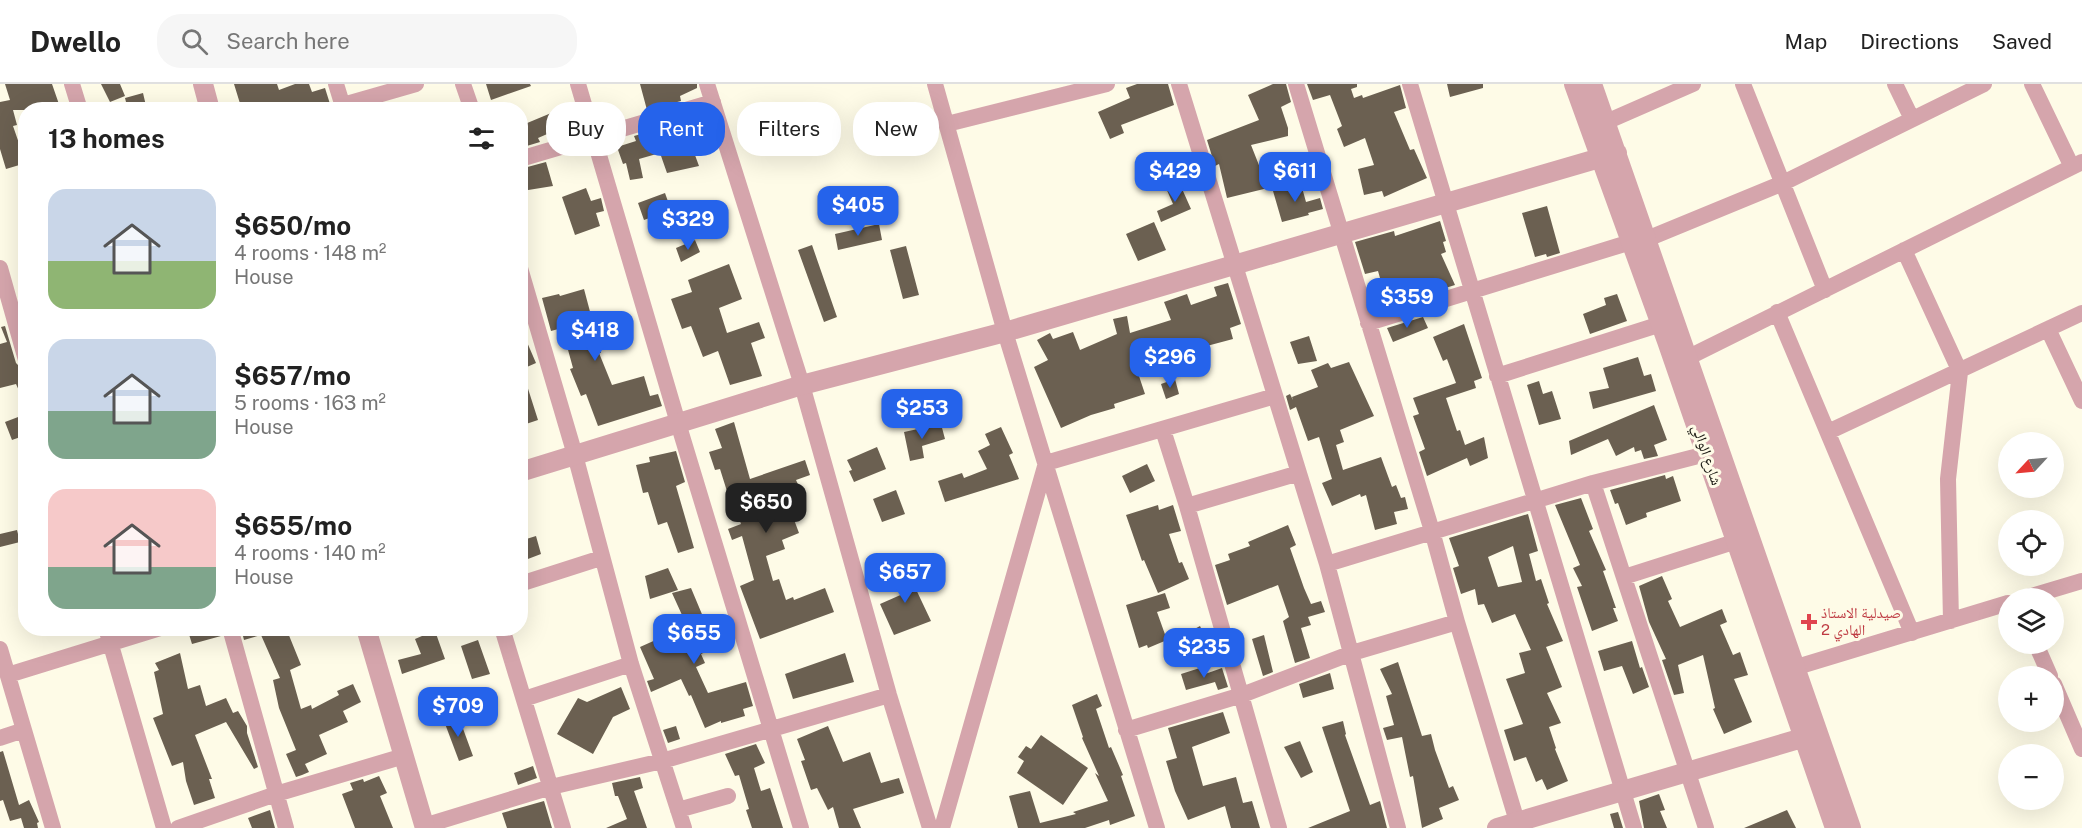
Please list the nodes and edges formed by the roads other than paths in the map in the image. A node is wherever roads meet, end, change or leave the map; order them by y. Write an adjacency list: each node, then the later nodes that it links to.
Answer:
1 (72, 84): 21 (street)
2 (203, 84): 22 (street)
3 (336, 84): 23 (street)
4 (416, 84): 24 (street)
5 (463, 84): 25 (street)
6 (578, 84): 26 (street)
7 (707, 84): 27 (street)
8 (935, 84): 30 (street)
9 (1107, 84): 20 (street)
10 (1179, 84): 42 (street)
11 (1296, 84): 39 (street)
12 (1410, 84): 38 (street)
13 (1574, 84): 34 (street, شارع الوالي)
14 (1592, 84): 29 (street, شارع الوالي)
15 (1693, 84): 29 (street)
16 (1743, 84): 37 (street)
17 (1895, 84): 28 (street)
18 (1984, 84): 28 (street)
19 (2032, 84): 36 (street)
20 (1059, 90): 30 (street)
21 (78, 102)
22 (208, 102)
23 (342, 102)
24 (360, 102)
25 (469, 102)
26 (583, 102)
27 (713, 102)
28 (1912, 119): 37 (street)
29 (1606, 122): 34 (street, شارع الوالي)
30 (947, 124): 53 (street)
31 (725, 140): 58 (street)
32 (546, 152): 35 (street)
33 (598, 156): 61 (street)
34 (1608, 156): 38 (street); 40 (street, شارع الوالي)
35 (528, 157)
36 (2077, 164): 41 (street)
37 (1783, 183): 40 (street); 44 (street)
38 (1446, 204): 39 (street); 45 (street)
39 (1341, 233): 42 (street); 50 (street)
40 (1639, 241): 45 (street); 51 (street, شارع الوالي); 55 (street, شارع الوالي)
41 (1904, 250): 44 (street); 56 (street)
42 (1234, 264): 53 (street); 59 (street)
43 (0, 268): 49 (street)
44 (1825, 290): 47 (street)
45 (1472, 291): 50 (street); 57 (street)
46 (528, 295): 65 (street)
47 (1777, 312): 55 (street); 63 (street)
48 (2082, 313): 52 (street)
49 (13, 320): 54 (street)
50 (1368, 323): 72 (street)
51 (1661, 324): 57 (street); 64 (street, شارع الوالي)
52 (2048, 329): 56 (street); 60 (street)
53 (1005, 332): 58 (street); 66 (street)
54 (18, 335)
55 (1689, 357): 91 (street, شارع الوالي)
56 (1960, 372): 63 (street); 81 (street)
57 (1497, 375): 70 (street)
58 (802, 386): 61 (street); 93 (street)
59 (1275, 396): 62 (street); 68 (street)
60 (2082, 401)
61 (678, 423): 65 (street); 97 (street)
62 (1163, 430): 66 (street); 71 (street)
63 (1828, 432): 83 (street)
64 (1706, 453): 69 (street); 73 (street, شارع الوالي)
65 (575, 455): 67 (street); 74 (street)
66 (1046, 463): 99 (street); 121 (street)
67 (528, 470)
68 (1299, 473): 71 (street); 75 (street)
69 (1593, 483): 70 (street); 76 (street)
70 (1535, 501): 72 (street); 107 (street)
71 (1187, 506): 94 (street)
72 (1432, 531): 75 (street); 82 (street)
73 (1737, 541): 76 (street); 100 (street, شارع الوالي)
74 (601, 558): 77 (street); 90 (street)
75 (1327, 564): 89 (street)
76 (1624, 577): 105 (street)
77 (528, 581)
78 (2082, 581): 79 (street)
79 (2059, 588)
80 (1998, 606): 81 (street)
81 (1951, 621): 83 (street)
82 (1456, 622): 89 (street); 111 (street)
83 (1912, 633): 91 (street)
84 (108, 636): 92 (street); 114 (street)
85 (232, 636): 108 (street)
86 (368, 636): 103 (street)
87 (504, 636): 95 (street)
88 (0, 649): 92 (street)
89 (1352, 653): 94 (street); 124 (street)
90 (631, 664): 95 (street); 104 (street)
91 (1797, 667): 100 (street, شارع الوالي)
92 (8, 675): 98 (street)
93 (889, 695): 97 (street); 120 (street)
94 (1242, 695): 99 (street); 123 (street)
95 (524, 699): 106 (street)
96 (2064, 707): 102 (street)
97 (771, 729): 104 (street); 119 (street)
98 (24, 730): 101 (street); 113 (street)
99 (1126, 730): 122 (street)
100 (1812, 735): 105 (street); 128 (street, شارع الوالي); 129 (street, شارع الوالي)
101 (0, 738)
102 (2082, 749)
103 (404, 756): 108 (street); 112 (street)
104 (662, 760): 106 (street); 110 (street)
105 (1688, 772): 107 (street); 127 (street)
106 (551, 787): 112 (street); 117 (street)
107 (1623, 791): 111 (street); 126 (street)
108 (276, 794): 115 (street); 116 (street)
109 (728, 796): 110 (street)
110 (678, 810): 118 (street)
111 (1518, 825): 125 (street)
112 (424, 827)
113 (53, 828)
114 (164, 828)
115 (178, 828)
116 (286, 828)
117 (563, 828)
118 (684, 828)
119 (801, 828)
120 (930, 828)
121 (942, 828)
122 (1157, 828)
123 (1279, 828)
124 (1398, 828)
125 (1497, 828)
126 (1634, 828)
127 (1706, 828)
128 (1835, 828)
129 (1851, 828)

